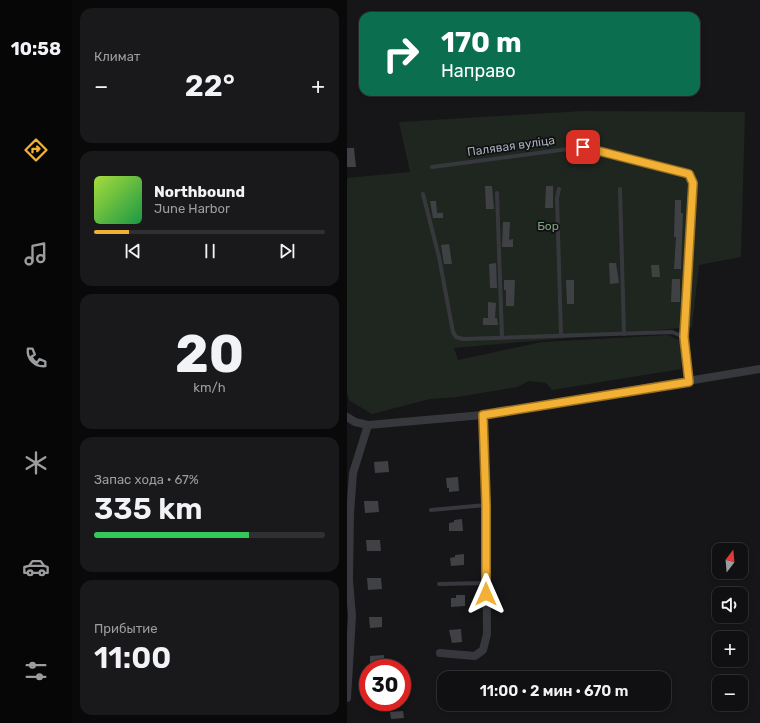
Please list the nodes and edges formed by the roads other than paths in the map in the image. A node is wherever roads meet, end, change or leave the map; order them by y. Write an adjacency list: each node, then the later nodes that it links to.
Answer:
1 (432, 167): 9 (lane, Палявая вуліца)
2 (559, 188): 7 (lane)
3 (620, 189): 6 (lane)
4 (497, 193): 8 (lane)
5 (423, 194): 8 (lane)
6 (624, 334): 7 (lane); 9 (lane)
7 (561, 335): 8 (lane)
8 (502, 337)
9 (684, 337): 11 (lane)
10 (760, 369): 11 (street)
11 (689, 382): 12 (street)
12 (483, 415): 14 (street); 15 (street)
13 (347, 417): 14 (street)
14 (368, 425): 19 (street)
15 (486, 505): 16 (lane); 17 (street)
16 (431, 510)
17 (486, 583): 18 (lane); 20 (street)
18 (439, 584)
19 (350, 617): 21 (street)
20 (441, 654)
21 (347, 698)

